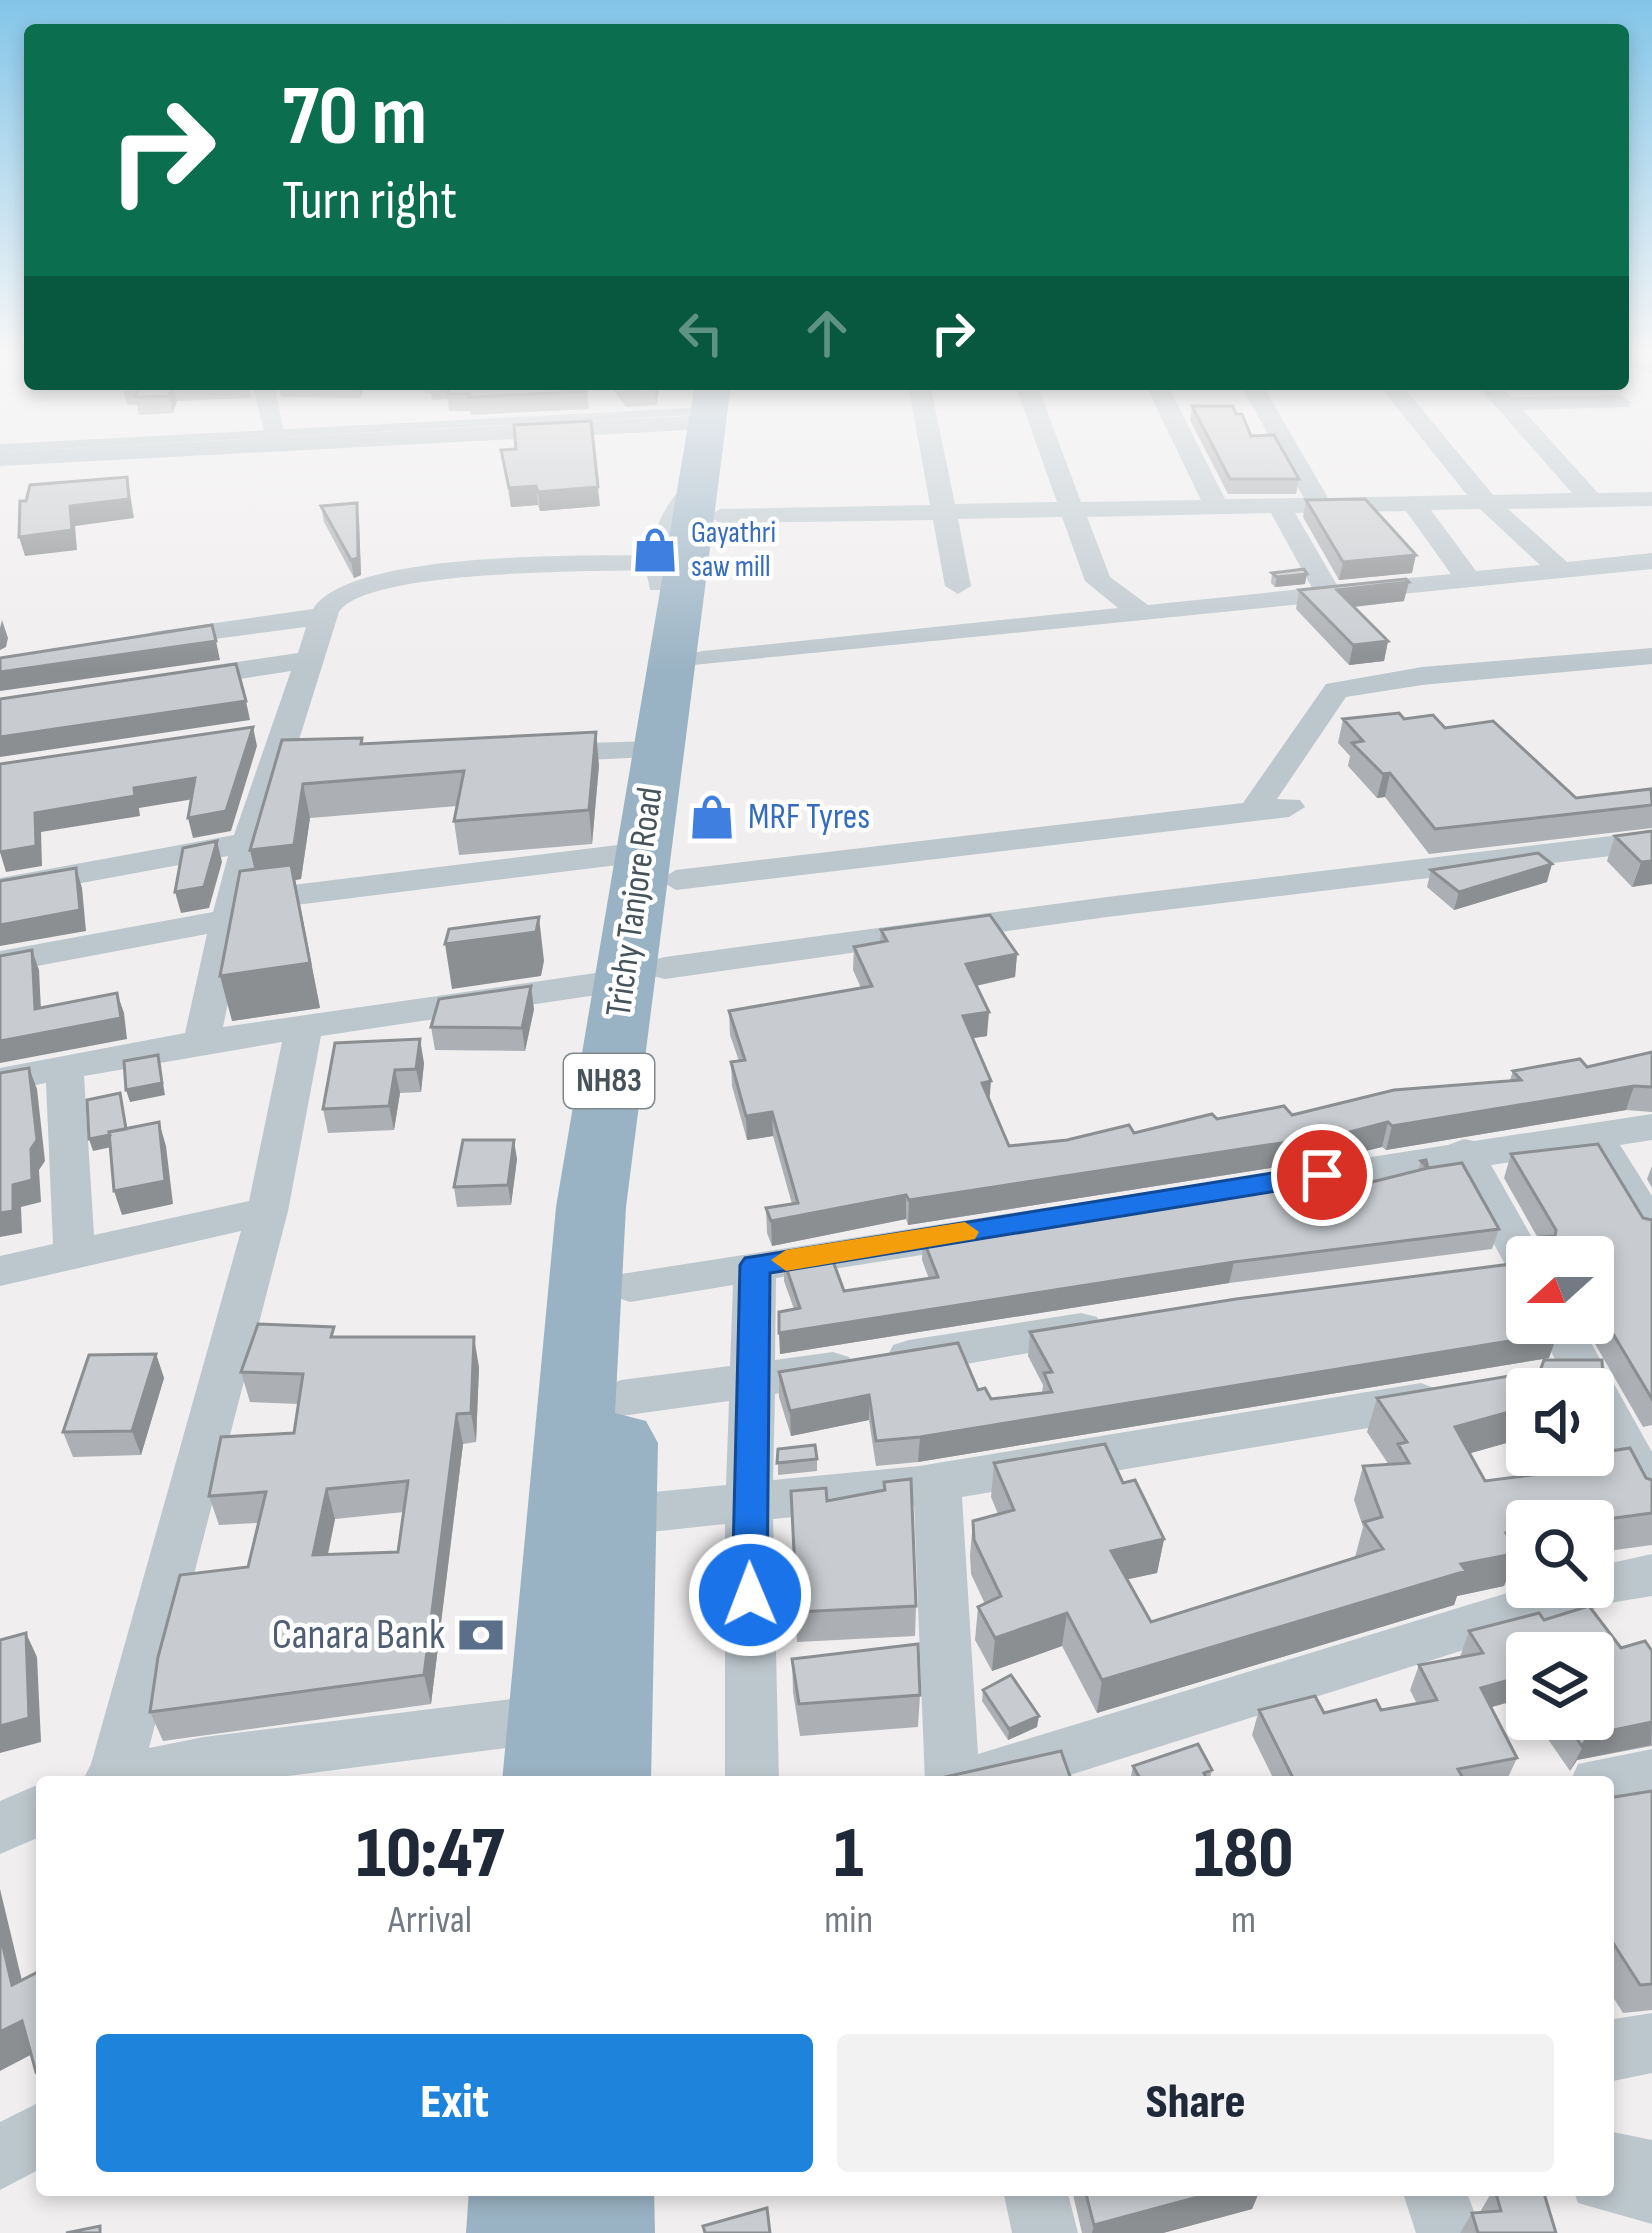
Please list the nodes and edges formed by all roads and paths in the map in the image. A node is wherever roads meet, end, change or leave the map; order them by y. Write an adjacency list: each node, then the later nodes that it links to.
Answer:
1 (711, 459): 9 (highway, Trichy Tanjore Road / NH83)
2 (936, 459): 16 (street)
3 (1054, 459): 15 (street)
4 (1194, 459): 14 (street)
5 (1294, 459): 12 (street)
6 (1451, 459): 11 (street)
7 (1560, 459): 8 (street)
8 (1601, 500): 11 (street); 17 (street)
9 (708, 501): 16 (street); 19 (street); 27 (highway, Trichy Tanjore Road / NH83)
10 (1412, 501): 11 (street); 12 (street); 21 (street)
11 (1486, 501): 20 (street)
12 (1318, 502): 13 (street)
13 (1277, 503): 14 (street); 23 (street)
14 (1216, 504): 15 (street)
15 (1071, 507): 16 (street); 24 (street)
16 (946, 509): 22 (street)
17 (1645, 510)
18 (1652, 561): 20 (street)
19 (660, 562): 25 (street); 27 (street)
20 (1562, 571): 21 (street)
21 (1469, 580): 23 (street)
22 (958, 586)
23 (1329, 594): 24 (street)
24 (1142, 613): 27 (street)
25 (324, 616): 26 (street); 29 (street)
26 (143, 640)
27 (688, 644): 31 (highway, Trichy Tanjore Road / NH83); 37 (highway, Trichy Tanjore Road / NH83)
28 (1652, 656): 34 (street)
29 (310, 659): 30 (street); 36 (street)
30 (159, 682)
31 (657, 750): 32 (street); 37 (highway, Trichy Tanjore Road / NH83)
32 (513, 754)
33 (1288, 807): 34 (street)
34 (1252, 812): 37 (street)
35 (1652, 841): 41 (street)
36 (246, 843): 38 (street); 39 (street)
37 (659, 866): 39 (street); 41 (highway, Trichy Tanjore Road / NH83)
38 (0, 888)
39 (226, 912): 40 (street); 43 (street)
40 (0, 962)
41 (644, 974): 42 (street); 57 (highway, Trichy Tanjore Road / NH83); 68 (highway, Trichy Tanjore Road / NH83)
42 (304, 1026): 43 (street); 49 (street)
43 (202, 1042): 44 (street)
44 (64, 1067): 45 (street); 52 (street)
45 (0, 1080)
46 (1652, 1126): 47 (street)
47 (1594, 1134): 48 (street); 50 (street)
48 (1464, 1152): 51 (street); 53 (street)
49 (267, 1211): 52 (street); 70 (street)
50 (1652, 1230)
51 (1510, 1236)
52 (74, 1252): 56 (street)
53 (755, 1265): 57 (street); 59 (street)
54 (1506, 1268): 55 (street)
55 (1480, 1270)
56 (0, 1271)
57 (630, 1286): 61 (highway, Trichy Tanjore Road / NH83)
58 (1113, 1323): 59 (street)
59 (752, 1382): 61 (street); 65 (street)
60 (1468, 1393): 63 (street)
61 (621, 1398): 66 (highway, Trichy Tanjore Road / NH83)
62 (1614, 1425): 64 (street)
63 (937, 1482): 65 (street); 75 (street)
64 (1652, 1496)
65 (748, 1502): 66 (street); 74 (street)
66 (613, 1516): 73 (highway, Trichy Tanjore Road / NH83)
67 (1652, 1575): 76 (street)
68 (552, 1718): 71 (street); 72 (highway, Trichy Tanjore Road / NH83)
69 (1652, 1774): 77 (street)
70 (113, 1776)
71 (136, 1776)
72 (548, 1776)
73 (605, 1776)
74 (752, 1776)
75 (952, 1776)
76 (989, 1776)
77 (1614, 1780)
78 (36, 1811): 79 (street)
79 (0, 1828)
80 (1652, 2043): 81 (street)
81 (1614, 2049)
82 (36, 2136): 83 (street)
83 (0, 2158)
84 (1614, 2174): 85 (street)
85 (1652, 2182)
86 (523, 2196): 90 (highway)
87 (599, 2196): 91 (highway)
88 (1036, 2196): 92 (street)
89 (1436, 2196): 93 (street)
90 (521, 2233)
91 (600, 2233)
92 (1045, 2233)
93 (1449, 2233)

